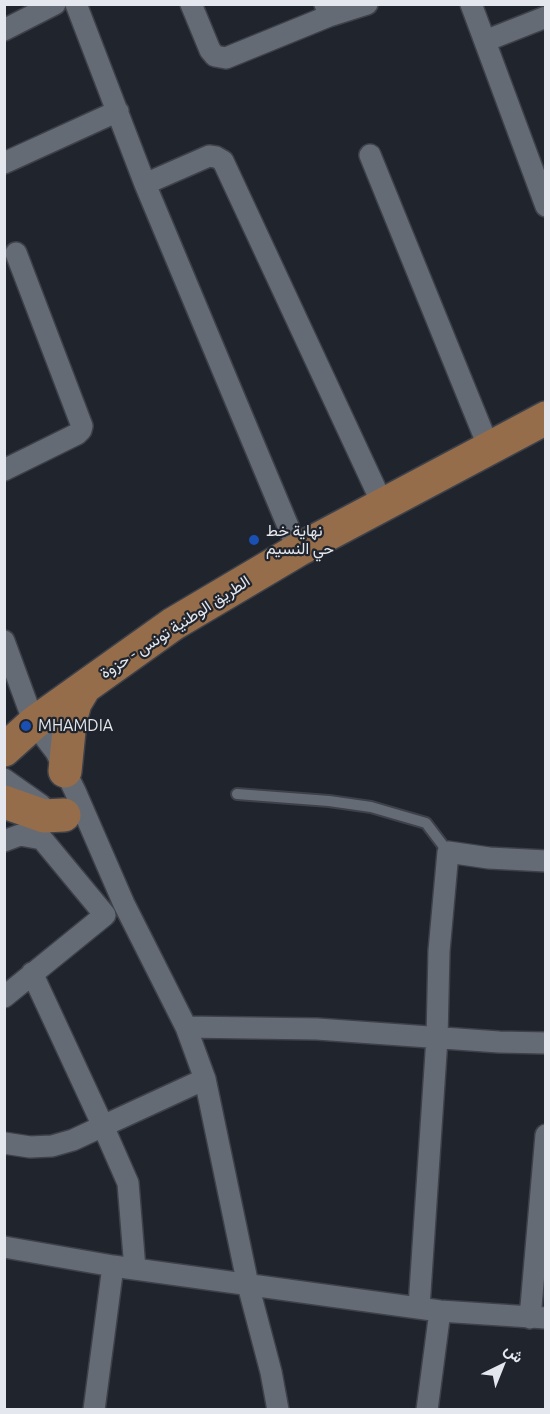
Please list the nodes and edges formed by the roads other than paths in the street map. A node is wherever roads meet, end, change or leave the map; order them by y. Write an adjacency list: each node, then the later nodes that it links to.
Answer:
1 (55, 4): 8 (street)
2 (76, 4): 10 (street)
3 (191, 4): 6 (street)
4 (367, 4): 6 (street)
5 (471, 4): 9 (street)
6 (327, 10)
7 (546, 16): 9 (street)
8 (4, 30)
9 (485, 41): 13 (street)
10 (118, 111): 12 (street); 14 (street)
11 (370, 154): 18 (street)
12 (4, 163)
13 (541, 182): 15 (street)
14 (146, 184): 20 (street); 21 (street)
15 (546, 206)
16 (16, 253): 19 (street)
17 (546, 418): 18 (main road, الطريق الوطنية تونس - حزوة)
18 (489, 448): 20 (main road, الطريق الوطنية تونس - حزوة)
19 (4, 470)
20 (382, 504): 21 (main road, الطريق الوطنية تونس - حزوة)
21 (298, 550): 23 (main road, الطريق الوطنية تونس - حزوة)
22 (4, 640): 24 (street)
23 (84, 688): 24 (main road, الطريق الوطنية تونس - حزوة); 26 (main road)
24 (34, 723): 25 (main road, الطريق الوطنية تونس - حزوة); 26 (street)
25 (4, 750)
26 (65, 771): 30 (street)
27 (4, 779): 30 (street)
28 (237, 794): 32 (lane)
29 (4, 802): 30 (main road)
30 (75, 818): 34 (street)
31 (4, 841): 35 (street)
32 (448, 852): 33 (street); 39 (street)
33 (546, 861)
34 (124, 904): 35 (street); 38 (street)
35 (105, 915): 36 (street)
36 (32, 972): 37 (street); 42 (street)
37 (4, 997)
38 (186, 1027): 39 (street); 41 (street)
39 (437, 1038): 40 (street); 49 (street)
40 (546, 1043)
41 (205, 1079): 42 (street); 48 (street)
42 (103, 1126): 43 (street); 47 (street)
43 (4, 1143)
44 (545, 1145): 50 (street)
45 (4, 1247): 46 (street)
46 (113, 1266): 47 (street); 51 (street)
47 (135, 1269): 48 (street)
48 (248, 1285): 49 (street); 52 (street)
49 (430, 1309): 50 (street); 53 (street)
50 (538, 1318)
51 (94, 1410)
52 (278, 1410)
53 (427, 1410)

